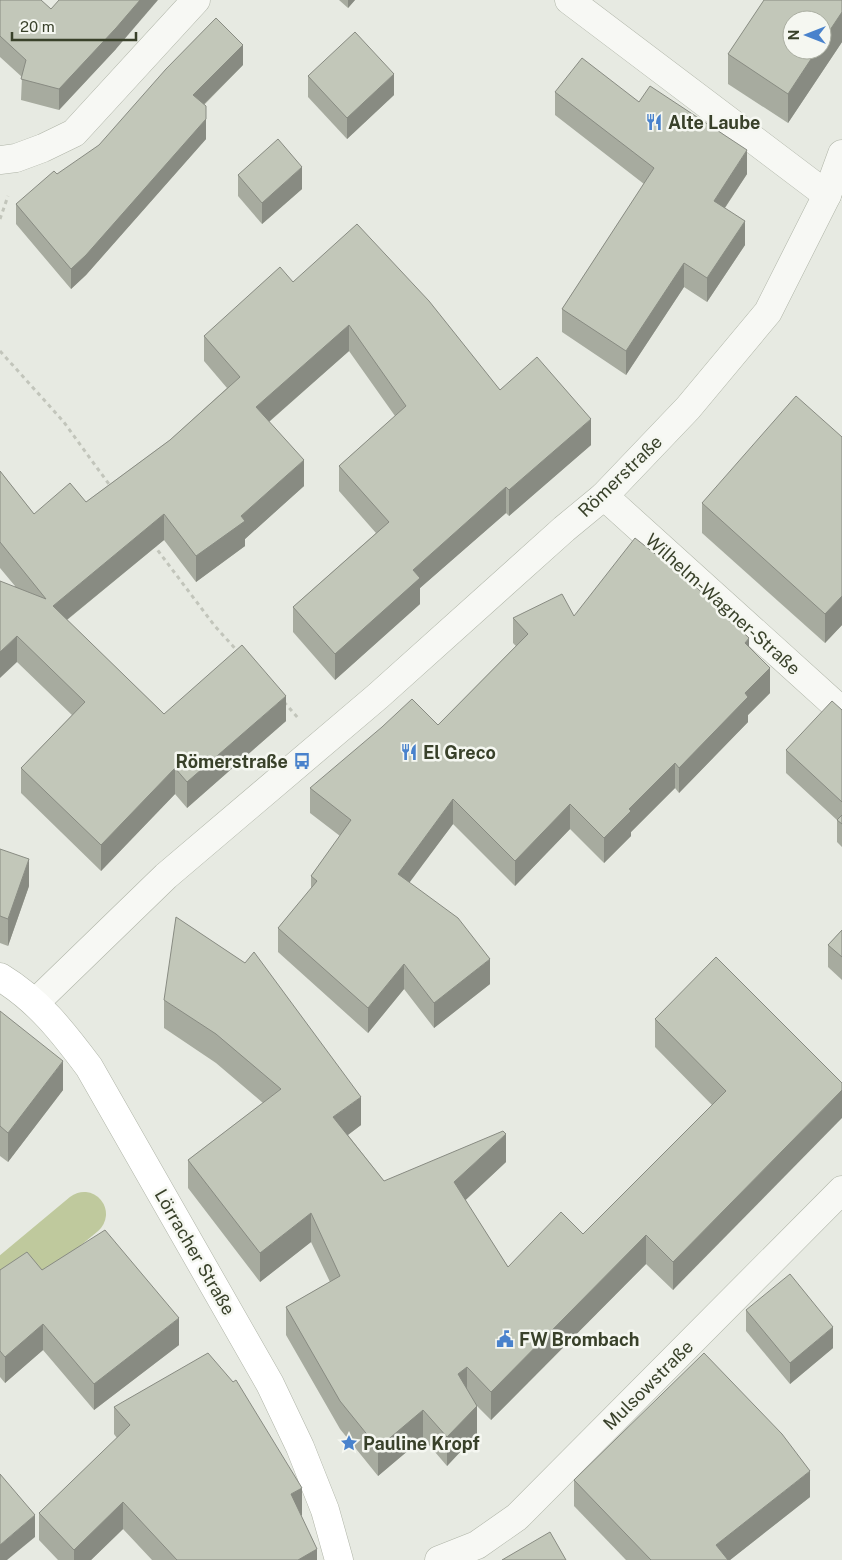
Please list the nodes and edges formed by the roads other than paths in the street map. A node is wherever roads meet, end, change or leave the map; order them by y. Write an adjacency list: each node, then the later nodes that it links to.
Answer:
1 (196, 0): 4 (street)
2 (569, 0): 5 (street)
3 (842, 154): 5 (street, Römerstraße)
4 (6, 159)
5 (827, 195): 6 (street, Römerstraße)
6 (604, 496): 7 (street, Wilhelm-Wagner-Straße); 9 (street, Römerstraße)
7 (842, 711)
8 (0, 977): 9 (main road, Lörracher Straße)
9 (36, 1002): 11 (main road, Lörracher Straße)
10 (842, 1190): 12 (street, Mulsowstraße)
11 (339, 1560)
12 (440, 1560)

